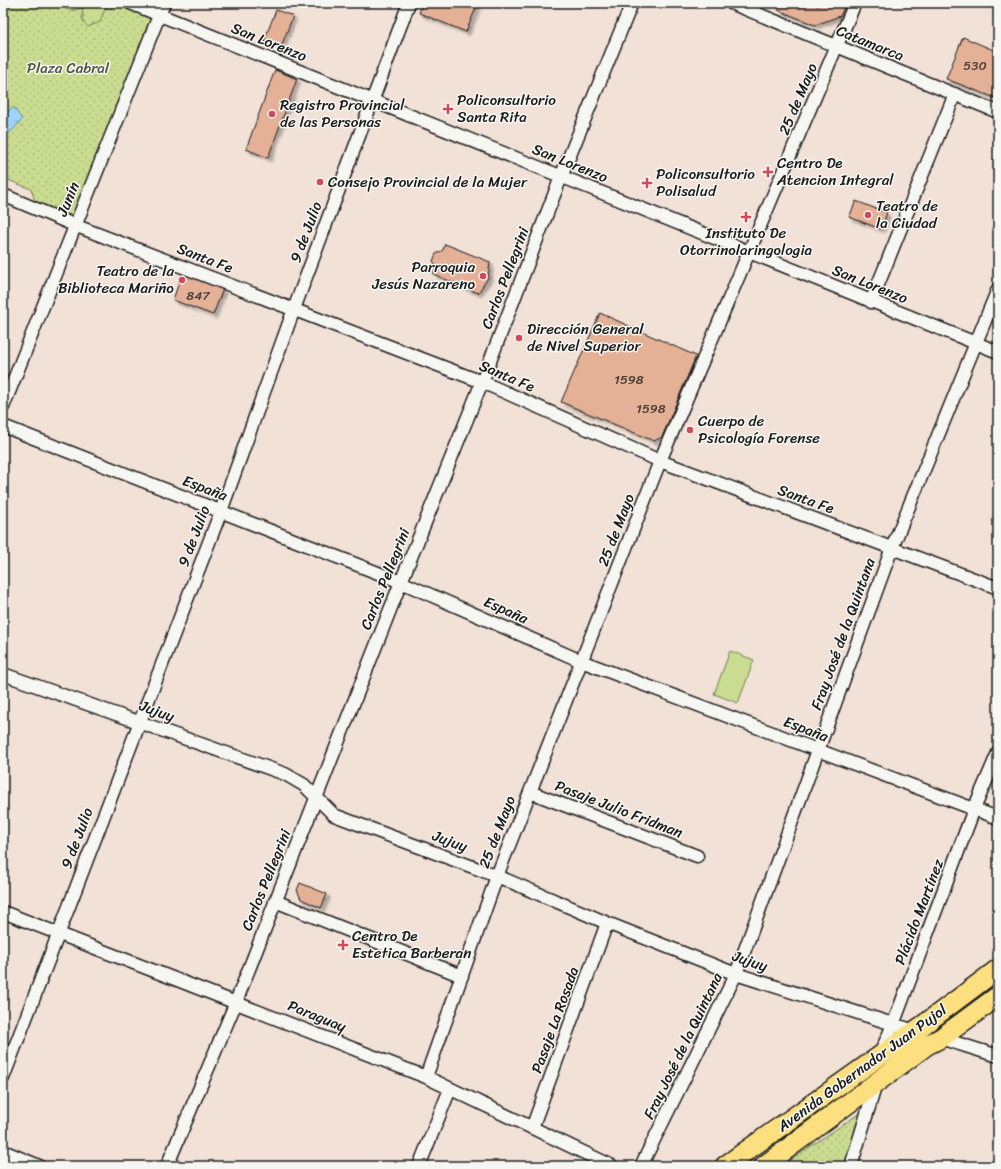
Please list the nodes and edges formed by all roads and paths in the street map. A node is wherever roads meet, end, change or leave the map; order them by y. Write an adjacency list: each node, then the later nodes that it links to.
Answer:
1 (130, 3): 7 (street, San Lorenzo)
2 (164, 3): 7 (street, Junín)
3 (409, 3): 10 (street, 9 de Julio)
4 (632, 3): 12 (street, Carlos Pellegrini)
5 (731, 3): 8 (street, Catamarca)
6 (855, 3): 8 (street, 25 de Mayo)
7 (159, 15): 10 (street, San Lorenzo); 14 (street, Junín)
8 (837, 46): 9 (street, Catamarca); 15 (street, 25 de Mayo)
9 (955, 94): 11 (street, Catamarca); 17 (street)
10 (373, 101): 12 (street, San Lorenzo); 18 (street, 9 de Julio)
11 (998, 112)
12 (561, 177): 15 (street, San Lorenzo); 21 (street, Carlos Pellegrini)
13 (3, 195): 14 (street, Santa Fe)
14 (74, 225): 18 (street, Santa Fe); 22 (street, Junín)
15 (749, 253): 17 (street, San Lorenzo); 24 (street, 25 de Mayo)
16 (998, 288): 19 (street, Fray José de la Quintana)
17 (871, 302): 19 (street, San Lorenzo)
18 (294, 309): 21 (street, Santa Fe); 25 (street, 9 de Julio)
19 (976, 343): 20 (street, San Lorenzo); 26 (street, Fray José de la Quintana)
20 (998, 352)
21 (482, 382): 24 (street, Santa Fe); 27 (street, Carlos Pellegrini)
22 (3, 407)
23 (3, 426): 25 (street, España)
24 (660, 461): 26 (street, Santa Fe); 29 (street, 25 de Mayo)
25 (221, 511): 27 (street, España); 31 (street, 9 de Julio)
26 (892, 548): 28 (street, Santa Fe); 32 (street, Fray José de la Quintana)
27 (401, 582): 29 (street, España); 35 (street, Carlos Pellegrini)
28 (998, 588)
29 (581, 661): 32 (street, España); 34 (street, 25 de Mayo)
30 (3, 674): 31 (street, Jujuy)
31 (139, 721): 35 (street, Jujuy); 43 (street, 9 de Julio)
32 (817, 750): 36 (street, España); 45 (street, Fray José de la Quintana)
33 (998, 753): 36 (street, Plácido Martínez)
34 (530, 792): 38 (street, Pasaje Julio Fridman); 39 (street, 25 de Mayo)
35 (317, 796): 39 (street, Jujuy); 40 (street, Carlos Pellegrini)
36 (974, 809): 37 (street, España); 49 (street, Plácido Martínez)
37 (998, 818)
38 (697, 856)
39 (497, 876): 42 (street, Jujuy); 46 (street, 25 de Mayo)
40 (275, 901): 46 (street); 48 (street, Carlos Pellegrini)
41 (3, 912): 43 (street, Paraguay)
42 (608, 923): 45 (street, Jujuy); 58 (street, Pasaje La Rosada)
43 (58, 933): 48 (street, Paraguay); 55 (street, 9 de Julio)
44 (998, 969): 50 (main road, Avenida Gobernador Juan Pujol)
45 (736, 974): 49 (street, Jujuy); 64 (street, Fray José de la Quintana)
46 (462, 976): 54 (street, 25 de Mayo)
47 (998, 996): 51 (main road, Avenida Gobernador Juan Pujol)
48 (236, 1002): 54 (street, Paraguay); 61 (street, Carlos Pellegrini)
49 (893, 1025): 50 (street, Jujuy); 52 (street, Plácido Martínez)
50 (915, 1031): 51 (street, Jujuy); 52 (main road, Avenida Gobernador Juan Pujol)
51 (941, 1038): 53 (street, Jujuy); 56 (main road, Avenida Gobernador Juan Pujol)
52 (879, 1056): 56 (street, Plácido Martínez); 65 (main road, Avenida Gobernador Juan Pujol)
53 (998, 1056)
54 (426, 1077): 57 (street, Paraguay)
55 (3, 1078)
56 (876, 1083): 66 (main road, Avenida Gobernador Juan Pujol); 67 (street, Plácido Martínez)
57 (450, 1089): 58 (street, Paraguay); 62 (street)
58 (532, 1128): 63 (street, Paraguay)
59 (3, 1151): 60 (street)
60 (39, 1166)
61 (167, 1166)
62 (419, 1166)
63 (612, 1166)
64 (642, 1166)
65 (725, 1166)
66 (764, 1166)
67 (851, 1166)

